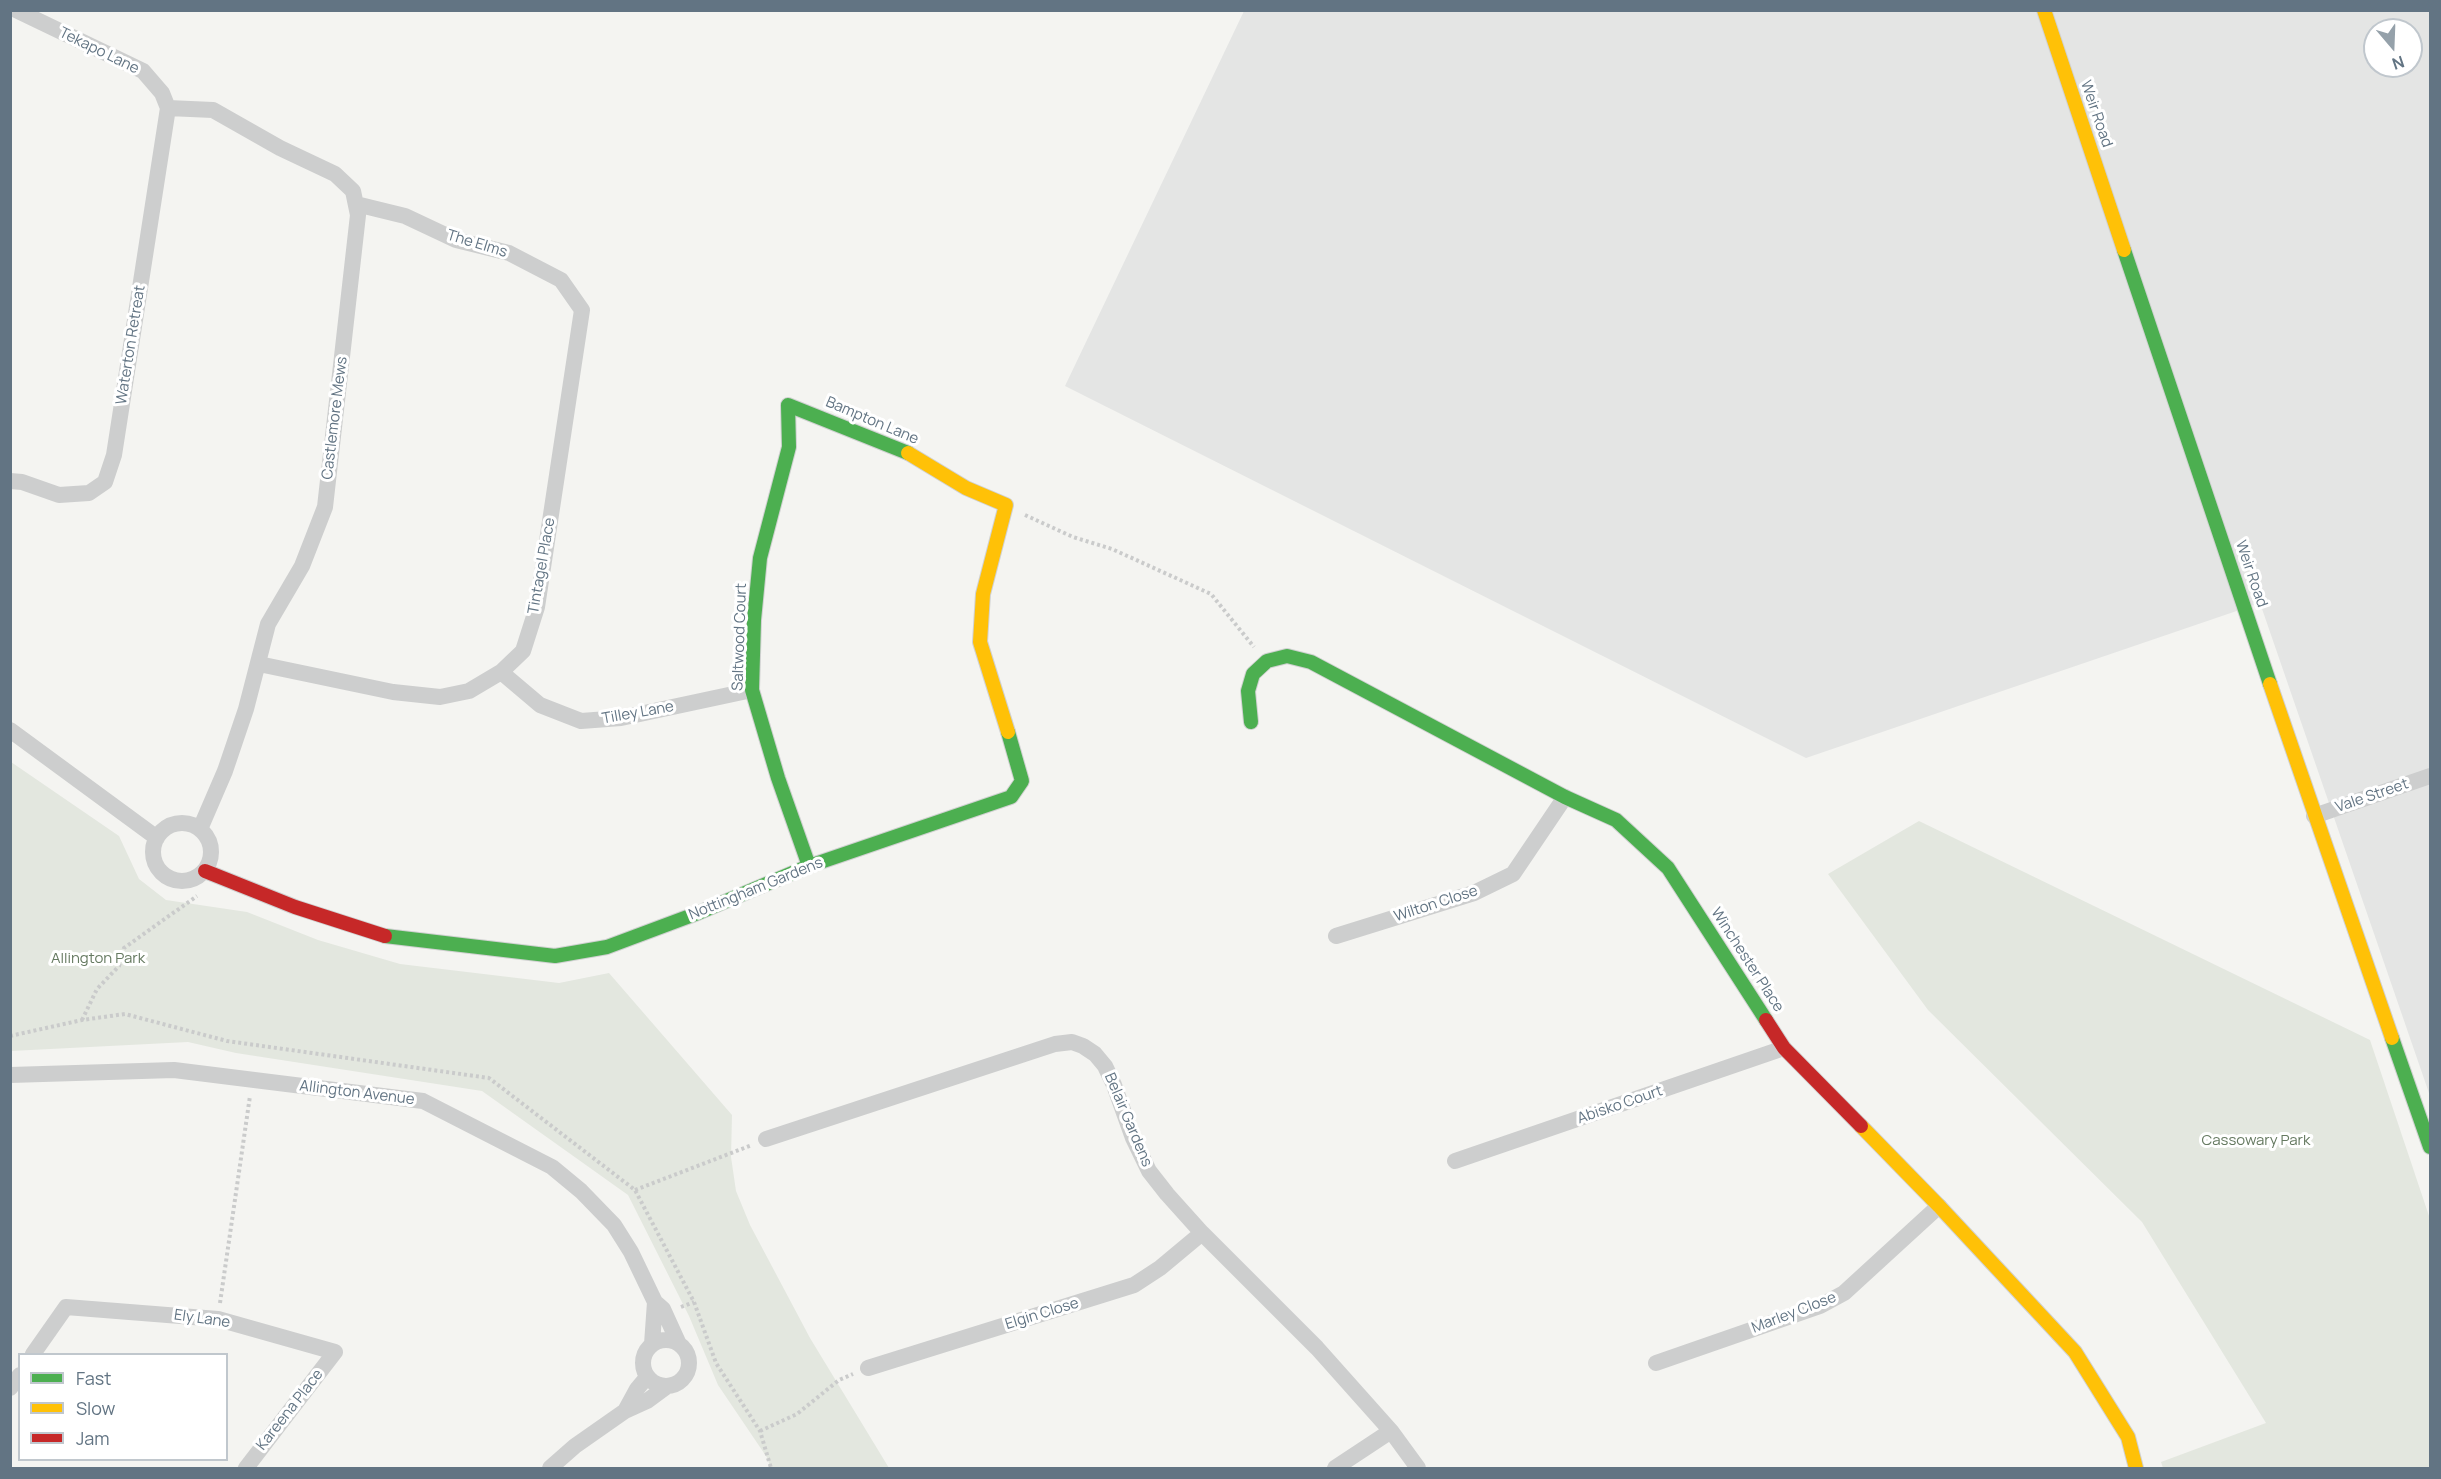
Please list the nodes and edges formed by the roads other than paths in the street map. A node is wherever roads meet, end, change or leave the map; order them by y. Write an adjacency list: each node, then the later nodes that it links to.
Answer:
1 (15, 10): 3 (street, Tekapo Lane)
2 (2044, 10): 16 (street, Weir Road)
3 (168, 108): 4 (street); 7 (street, Waterton Retreat)
4 (356, 204): 5 (street, The Elms); 9 (street, Castlemore Mews)
5 (582, 310): 10 (street, Tintagel Place)
6 (788, 405): 8 (street, Bampton Lane); 11 (street, Saltwood Court)
7 (10, 481)
8 (1006, 505): 19 (street, Nottingham Gardens)
9 (259, 664): 10 (street, Tintagel Place); 17 (street, Castlemore Mews)
10 (501, 672): 11 (street, Tilley Lane)
11 (752, 690): 19 (street, Saltwood Court)
12 (1251, 722): 15 (street, Winchester Place)
13 (10, 730): 18 (street)
14 (2430, 776): 16 (street, Vale Street)
15 (1565, 797): 21 (street, Wilton Close); 22 (street, Winchester Place)
16 (2314, 816): 25 (street, Weir Road)
17 (200, 829): 18 (street); 20 (street)
18 (157, 838): 20 (street)
19 (809, 866): 20 (street, Nottingham Gardens)
20 (205, 871)
21 (1336, 936)
22 (1784, 1048): 26 (street, Abisko Court); 27 (street, Winchester Place)
23 (10, 1075): 29 (street, Allington Avenue)
24 (766, 1139): 28 (street, Belair Gardens)
25 (2430, 1147)
26 (1455, 1161)
27 (1939, 1206): 34 (street, Marley Close); 44 (street, Winchester Place)
28 (1202, 1233): 35 (street, Elgin Close); 39 (street, Belair Gardens)
29 (655, 1302): 30 (street, Allington Avenue); 31 (street, Allington Avenue)
30 (678, 1342): 31 (street); 37 (street)
31 (652, 1344): 36 (street)
32 (335, 1352): 33 (street, Ely Lane); 40 (street, Kareena Place)
33 (34, 1353)
34 (1656, 1363)
35 (868, 1368)
36 (647, 1377): 37 (street); 38 (street)
37 (666, 1386): 38 (street)
38 (625, 1411): 41 (street)
39 (1391, 1431): 42 (street); 43 (street, Belair Gardens)
40 (246, 1468)
41 (550, 1468)
42 (1335, 1468)
43 (1418, 1468)
44 (2134, 1468)

